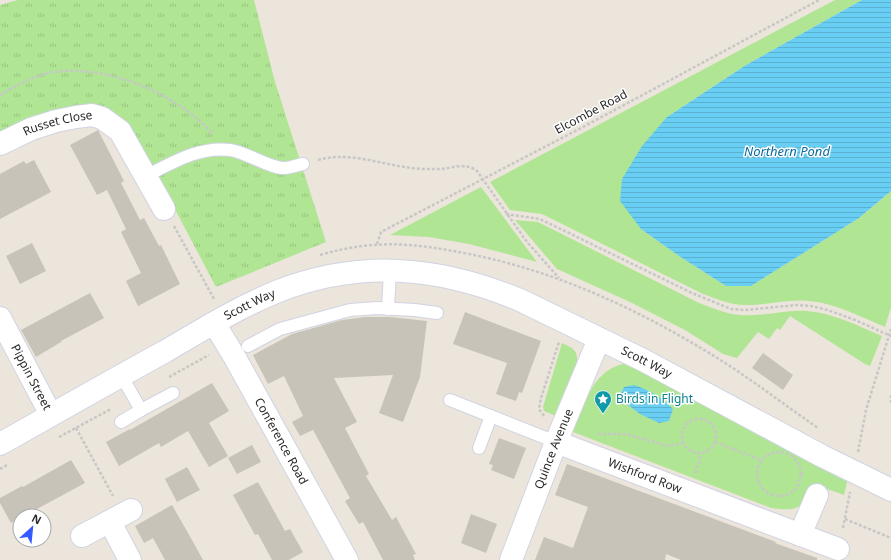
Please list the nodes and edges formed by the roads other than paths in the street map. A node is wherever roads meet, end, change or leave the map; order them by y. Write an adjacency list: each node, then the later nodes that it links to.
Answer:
1 (0, 144): 3 (street, Russet Close)
2 (303, 164): 3 (lane)
3 (146, 176): 4 (street, Russet Close)
4 (164, 208)
5 (390, 270): 6 (lane); 7 (street, Scott Way); 10 (street, Scott Way)
6 (388, 309): 8 (lane); 11 (lane)
7 (215, 313): 12 (street, Scott Way); 28 (street, Conference Road)
8 (437, 313)
9 (0, 318): 16 (street, Pippin Street)
10 (599, 339): 19 (street, Quince Avenue); 22 (street, Scott Way)
11 (248, 346)
12 (121, 375): 15 (lane); 16 (street, Scott Way)
13 (173, 393): 15 (lane)
14 (450, 400): 17 (lane, Wishford Row)
15 (141, 410): 18 (lane)
16 (51, 415): 20 (street, Scott Way)
17 (491, 416): 19 (lane, Wishford Row); 21 (lane)
18 (121, 422)
19 (559, 432): 24 (street, Wishford Row); 29 (street, Quince Avenue)
20 (0, 444)
21 (479, 448)
22 (891, 490)
23 (817, 495): 24 (street)
24 (800, 535): 26 (street, Wishford Row)
25 (82, 536): 27 (street)
26 (838, 549)
27 (130, 560)
28 (347, 560)
29 (511, 560)

